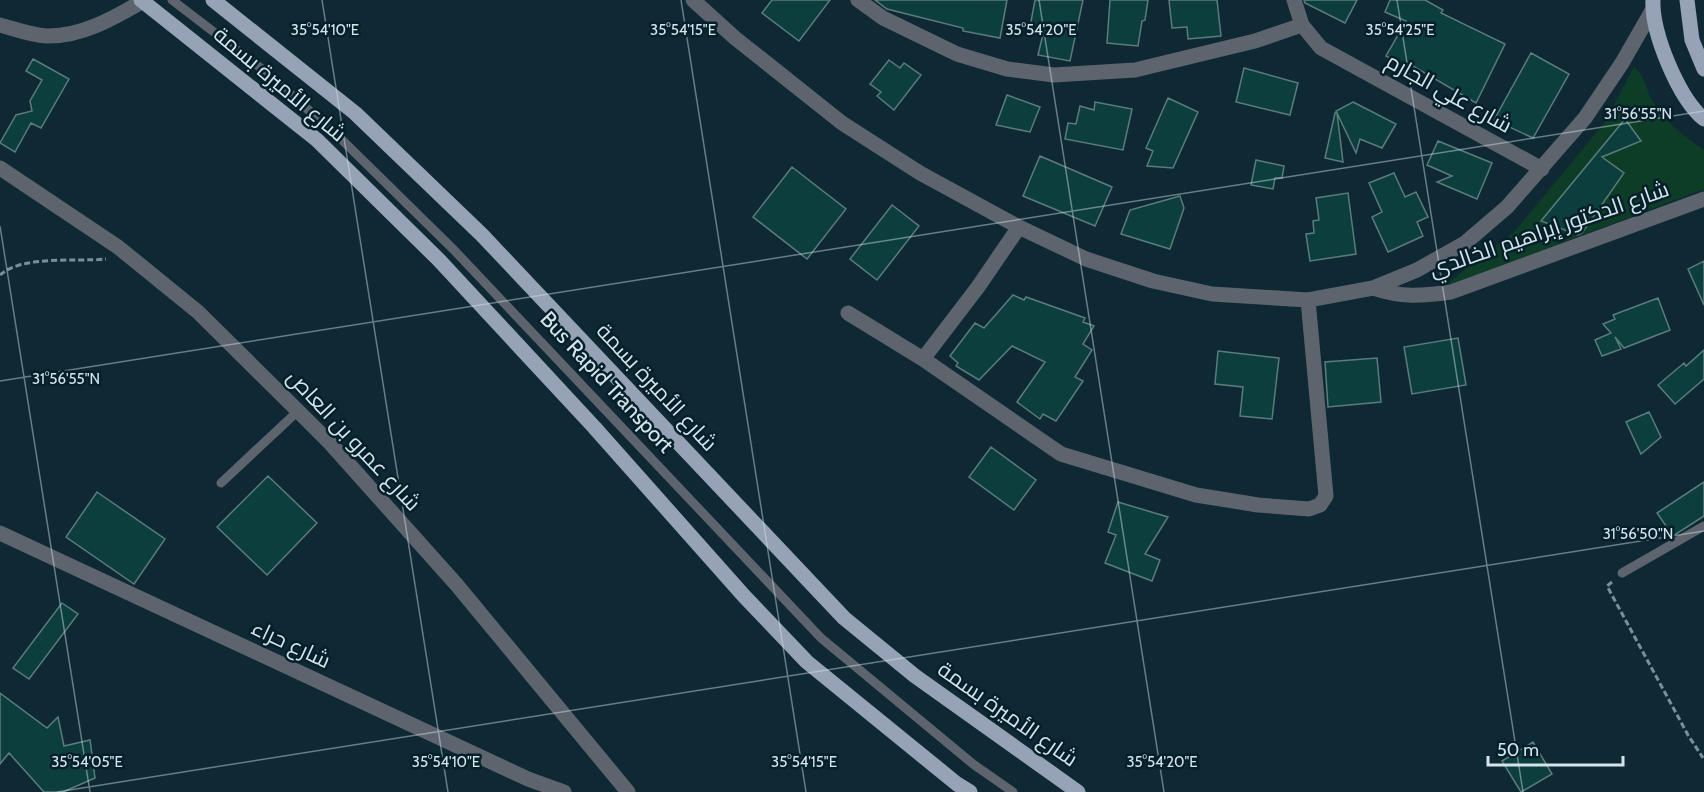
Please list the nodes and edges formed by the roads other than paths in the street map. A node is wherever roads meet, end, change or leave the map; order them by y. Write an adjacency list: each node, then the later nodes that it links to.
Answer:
1 (172, 0): 29 (lane, Bus Rapid Transport)
2 (213, 0): 30 (main road, شارع الأميرة بسمة)
3 (693, 0): 16 (street, شارع الدكتور إبراهيم الخالدي)
4 (858, 0): 9 (street)
5 (1294, 0): 9 (street, شارع علي الجارم)
6 (1687, 0): 11 (main road)
7 (142, 1): 10 (street); 28 (main road, شارع الأميرة بسمة)
8 (1653, 4): 12 (main road); 14 (street, شارع الدكتور إبراهيم الخالدي)
9 (1302, 25): 14 (street, شارع علي الجارم)
10 (0, 26)
11 (1704, 69)
12 (1704, 119)
13 (0, 168): 21 (street, شارع عمرو بن العاص)
14 (1542, 169): 17 (street, شارع الدكتور إبراهيم الخالدي)
15 (1704, 198): 17 (street, شارع الدكتور إبراهيم الخالدي)
16 (1019, 227): 18 (street, شارع الدكتور إبراهيم الخالدي); 20 (street)
17 (1373, 288): 18 (street, شارع الدكتور إبراهيم الخالدي)
18 (1308, 300): 20 (street)
19 (848, 313): 20 (street)
20 (923, 359)
21 (298, 411): 22 (lane); 27 (street, شارع عمرو بن العاص)
22 (221, 483)
23 (1704, 526): 25 (lane)
24 (0, 533): 26 (street, شارع حراء)
25 (1622, 573)
26 (564, 792)
27 (628, 792)
28 (970, 792)
29 (1013, 792)
30 (1078, 792)

